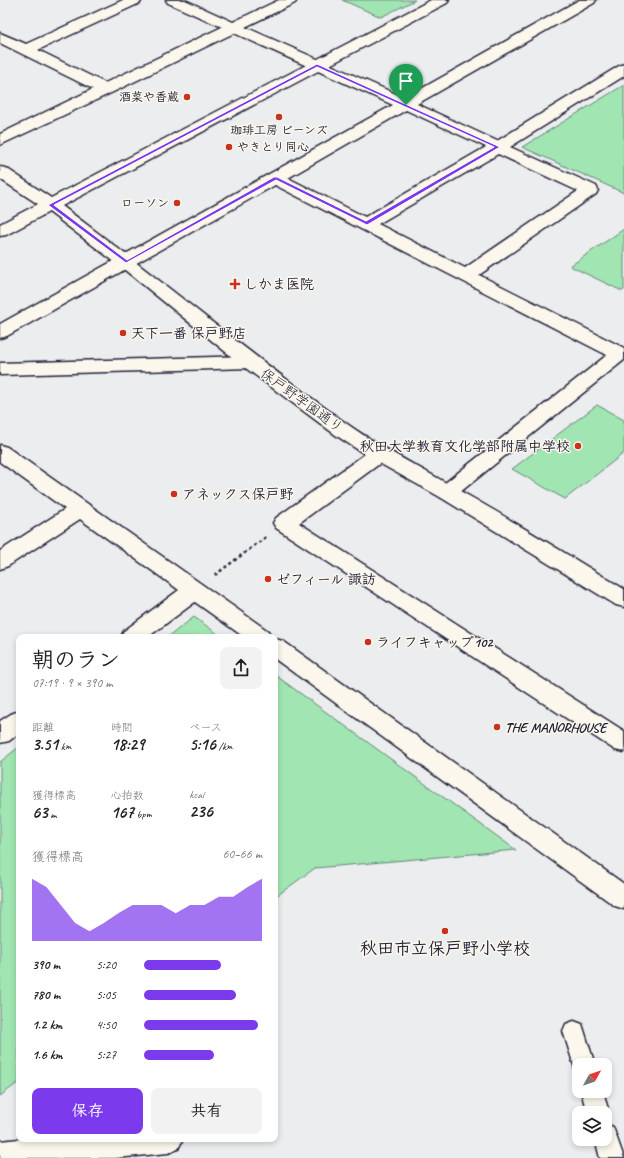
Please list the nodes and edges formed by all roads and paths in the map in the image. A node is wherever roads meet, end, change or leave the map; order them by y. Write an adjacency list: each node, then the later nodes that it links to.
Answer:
1 (135, 0): 8 (street)
2 (173, 0): 6 (street)
3 (290, 0): 6 (street)
4 (442, 0): 9 (street)
5 (589, 0): 12 (street)
6 (234, 27): 9 (street); 11 (street)
7 (0, 38): 8 (street)
8 (26, 50): 11 (street)
9 (317, 65): 12 (street); 17 (street)
10 (624, 69): 14 (street)
11 (106, 90): 13 (street)
12 (406, 105): 14 (street); 16 (street)
13 (0, 140)
14 (498, 147): 18 (street); 21 (street)
15 (0, 172): 17 (street, 保戸野学園通り)
16 (275, 178): 18 (street); 20 (street)
17 (50, 205): 19 (street); 20 (street, 保戸野学園通り)
18 (367, 223): 21 (street)
19 (0, 231)
20 (126, 262): 22 (street); 24 (street, 保戸野学園通り)
21 (467, 275): 23 (street)
22 (0, 332)
23 (622, 354): 28 (street)
24 (250, 362): 25 (street); 27 (street, 保戸野学園通り)
25 (0, 368)
26 (0, 452): 29 (street)
27 (380, 454): 28 (street, 保戸野学園通り); 30 (street)
28 (447, 492): 33 (street, 保戸野学園通り)
29 (80, 509): 31 (street); 32 (street)
30 (284, 523): 32 (path); 39 (street)
31 (0, 561)
32 (196, 590): 34 (street); 35 (street)
33 (624, 599)
34 (136, 634)
35 (256, 634)
36 (278, 650): 40 (street)
37 (16, 722): 38 (street)
38 (0, 734)
39 (624, 743)
40 (624, 898)
41 (574, 1031): 42 (lane)
42 (582, 1058)
43 (136, 1142): 45 (street)
44 (608, 1146): 46 (lane)
45 (0, 1155)
46 (612, 1158)

